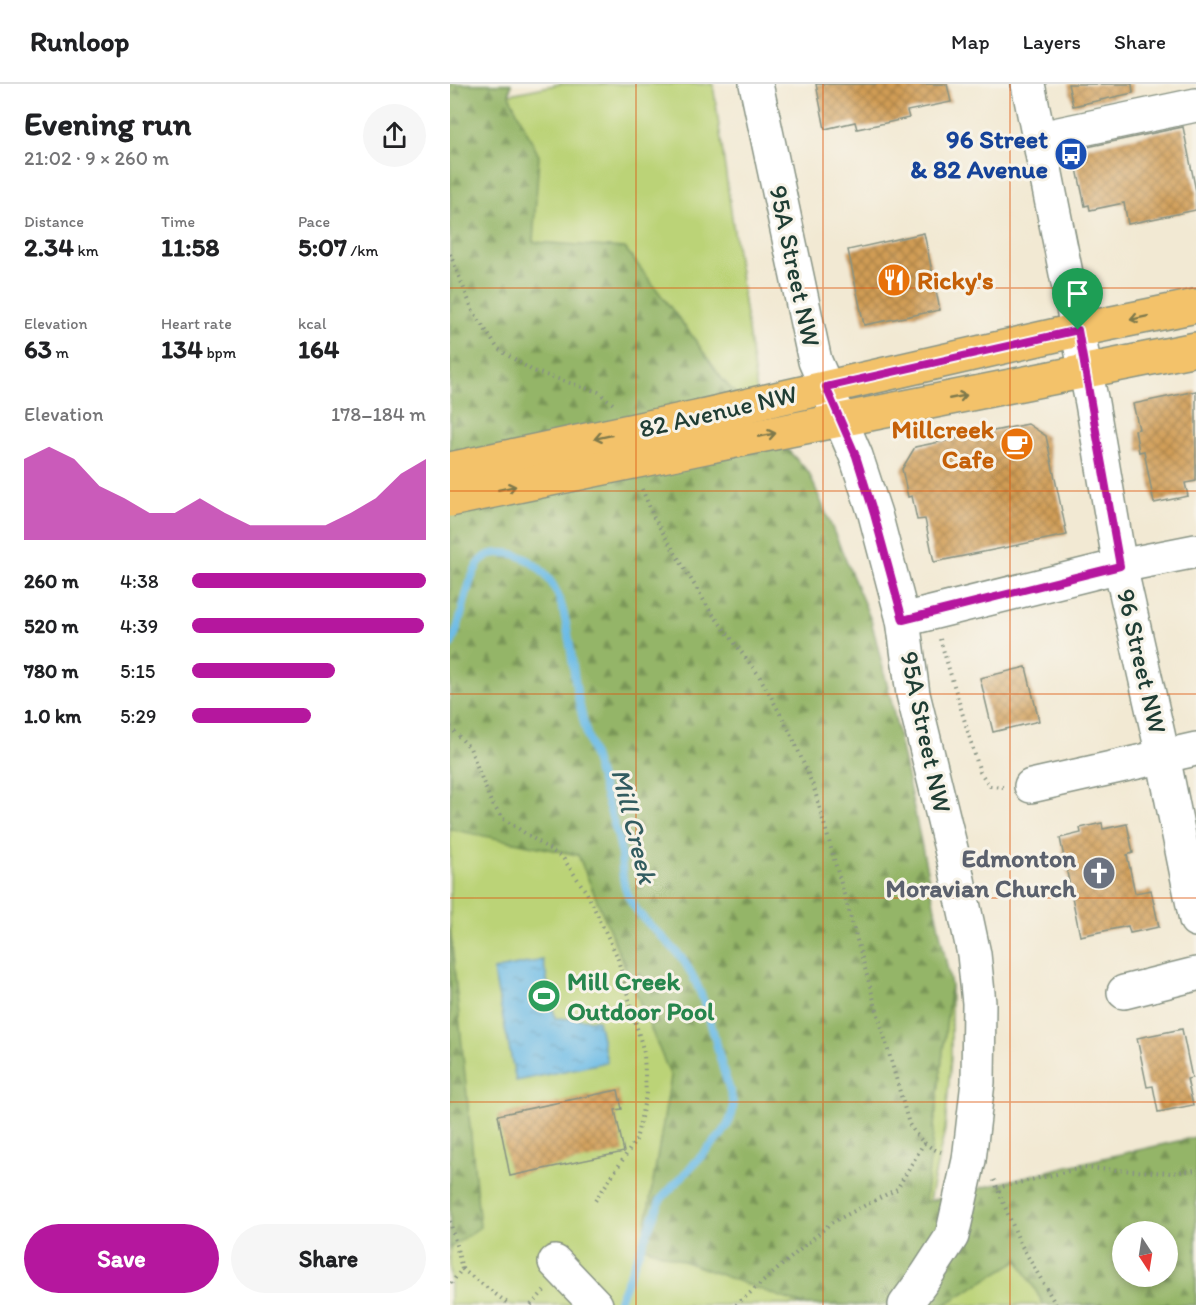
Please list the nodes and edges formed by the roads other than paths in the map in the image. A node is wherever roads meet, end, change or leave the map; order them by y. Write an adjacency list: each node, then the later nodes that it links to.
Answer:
1 (756, 84): 9 (street, 95A Street NW)
2 (1028, 84): 4 (street, 96 Street NW)
3 (1196, 105): 4 (street)
4 (1040, 138): 6 (street, 96 Street NW)
5 (1196, 306): 6 (main road, 82 Avenue NW, one-way to 6)
6 (1078, 330): 8 (street, 96 Street NW); 9 (main road, 82 Avenue NW)
7 (1196, 350): 8 (main road, 82 Avenue NW)
8 (1086, 372): 10 (main road, 82 Avenue NW, one-way to 8); 15 (street, 96 Street NW)
9 (826, 387): 10 (street, 95A Street NW); 11 (main road, 82 Avenue NW)
10 (840, 420): 11 (main road, 82 Avenue NW, one-way to 10); 16 (street, 95A Street NW)
11 (705, 431): 12 (main road, 82 Avenue NW, one-way to 12, bridge); 13 (main road, 82 Avenue NW, one-way to 11, bridge)
12 (450, 469)
13 (450, 500)
14 (1196, 551): 15 (street)
15 (1120, 566): 16 (street); 18 (street, 96 Street NW)
16 (903, 620): 25 (street, 95A Street NW)
17 (1196, 749): 18 (street)
18 (1163, 756): 19 (street); 20 (street, 96 Street NW)
19 (1031, 786)
20 (1196, 920)
21 (1196, 974): 22 (street)
22 (1124, 992)
23 (555, 1262): 24 (street)
24 (589, 1298)
25 (905, 1305)

